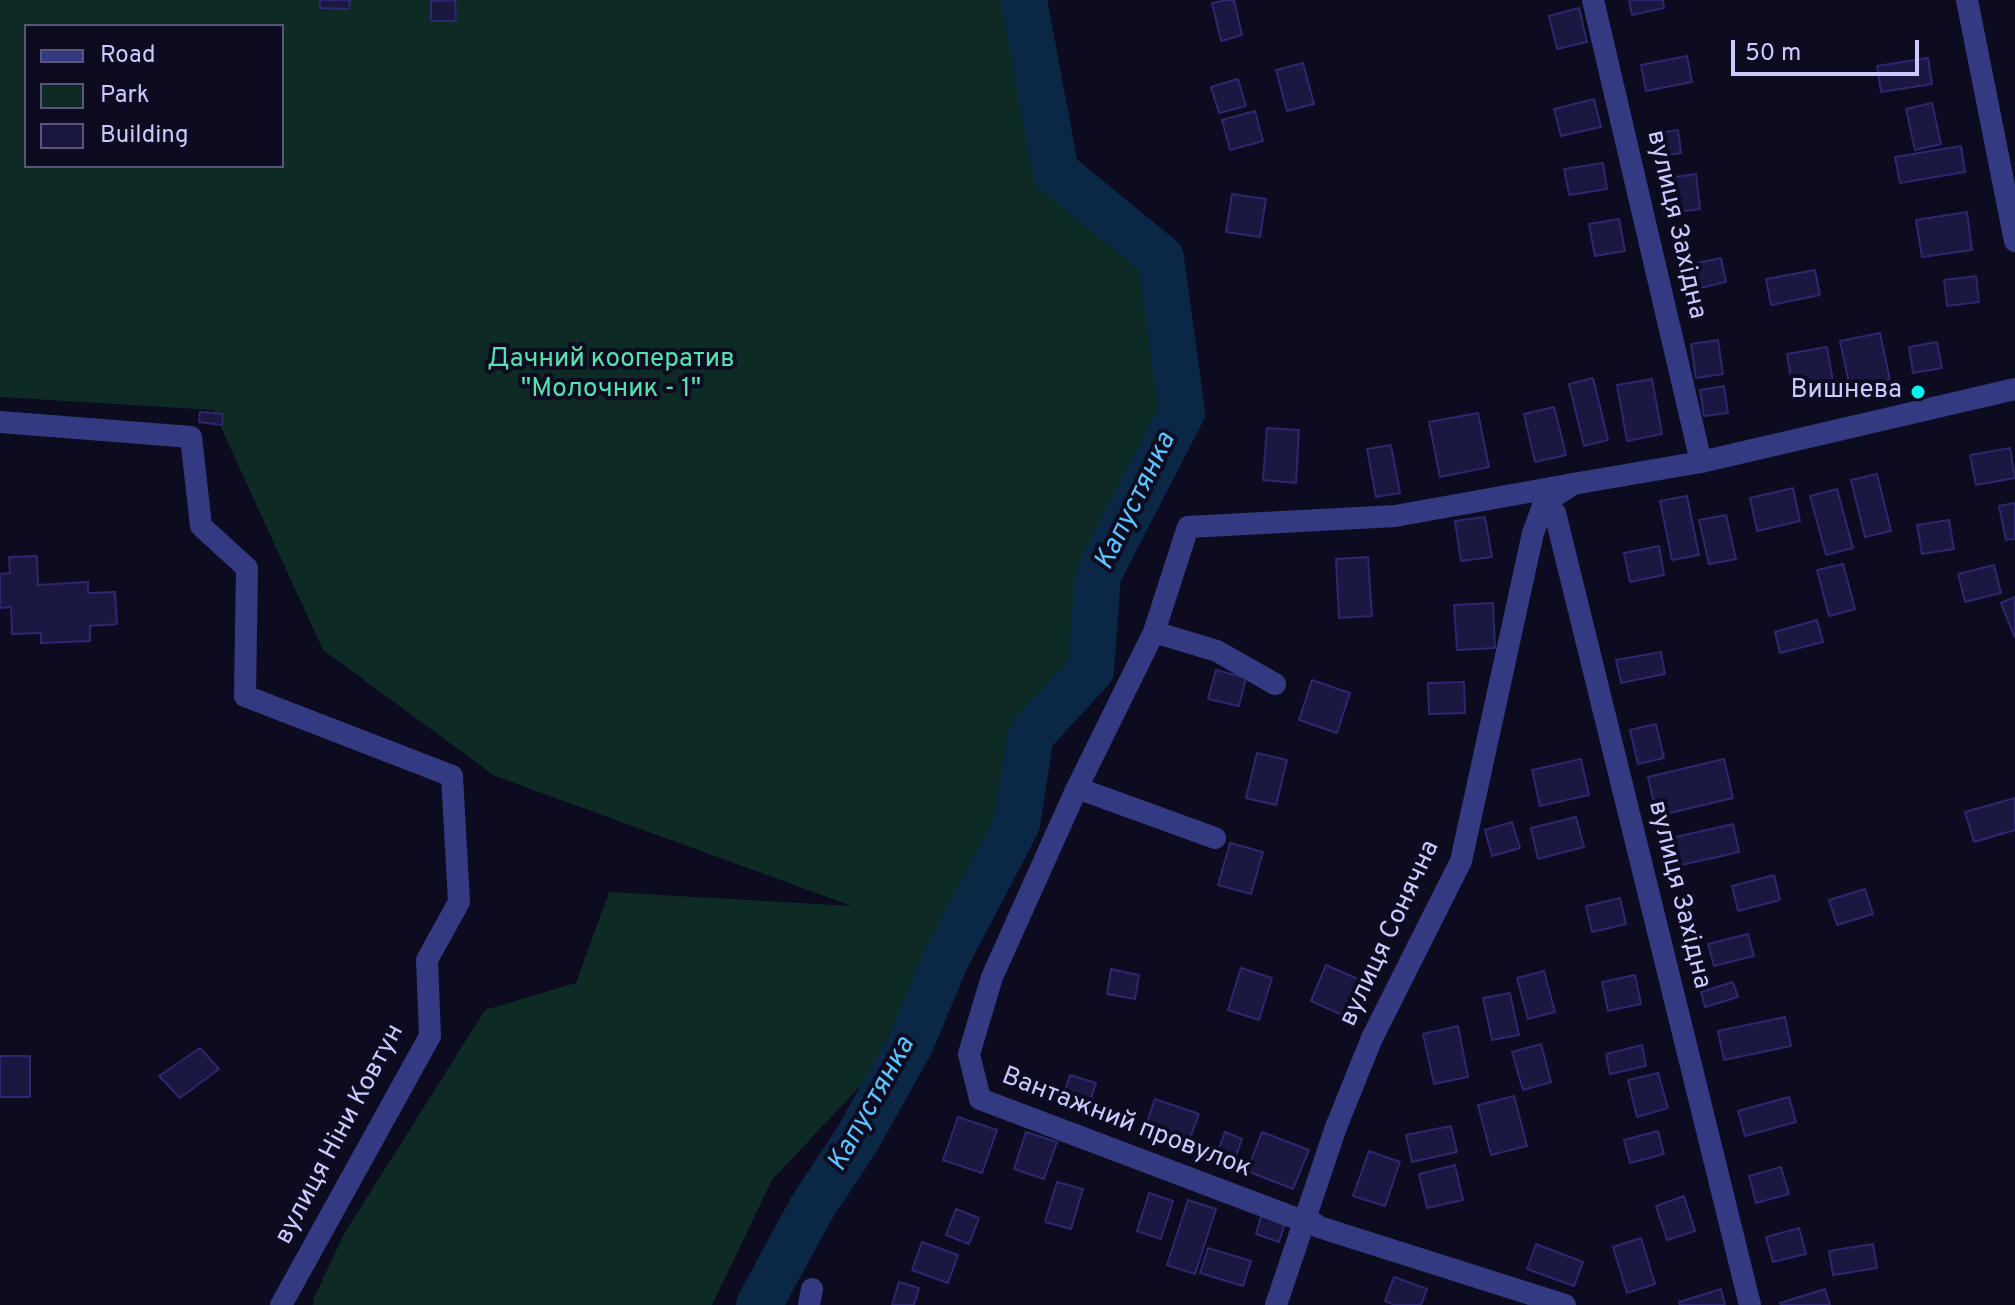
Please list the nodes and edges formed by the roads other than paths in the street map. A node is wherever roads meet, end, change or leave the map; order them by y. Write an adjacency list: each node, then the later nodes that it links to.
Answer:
1 (1593, 0): 6 (street, вулиця Західна)
2 (1967, 0): 3 (street)
3 (2015, 241)
4 (2015, 389): 6 (street)
5 (0, 422): 14 (street, вулиця Ніни Ковтун)
6 (1701, 462): 7 (street)
7 (1573, 484): 8 (street); 9 (street, Вантажний провулок)
8 (1544, 503): 13 (street, вулиця Сонячна); 17 (street, вулиця Західна)
9 (1154, 632): 10 (street); 11 (street, Вантажний провулок)
10 (1275, 684)
11 (1077, 788): 12 (street); 13 (street, Вантажний провулок)
12 (1215, 838)
13 (1307, 1219): 15 (street, вулиця Сонячна); 16 (street, Вантажний провулок)
14 (281, 1305)
15 (1276, 1305)
16 (1565, 1305)
17 (1750, 1305)

